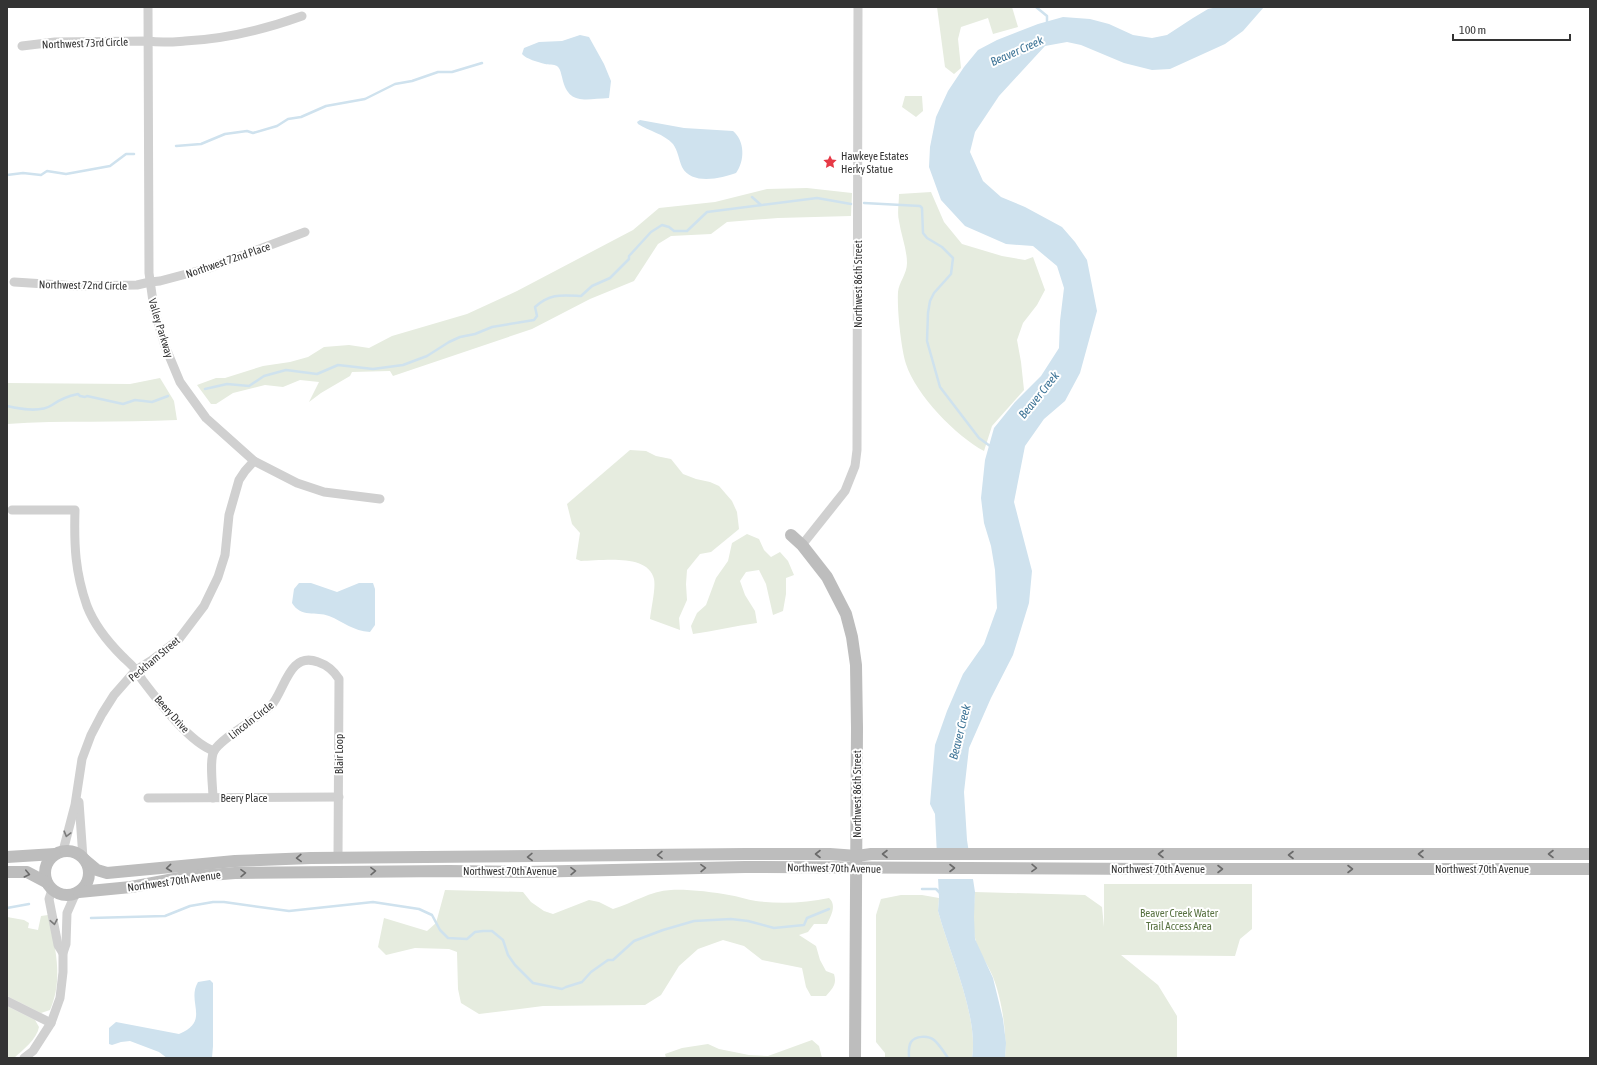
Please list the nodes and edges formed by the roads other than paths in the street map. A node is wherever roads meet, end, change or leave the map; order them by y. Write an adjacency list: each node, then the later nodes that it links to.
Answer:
1 (148, 7): 4 (street, Valley Parkway)
2 (858, 7): 13 (street, Northwest 86th Street)
3 (302, 16): 4 (street, Northwest 73rd Circle)
4 (148, 41): 5 (street, Northwest 73rd Circle); 8 (street, Valley Parkway)
5 (22, 46)
6 (305, 232): 8 (street, Northwest 72nd Place)
7 (14, 282): 8 (street, Northwest 72nd Circle)
8 (150, 282): 9 (street, Valley Parkway)
9 (254, 461): 10 (street, Valley Parkway); 15 (street, Peckham Street)
10 (380, 499)
11 (12, 510): 15 (street, Beery Drive)
12 (791, 536): 13 (main road, Northwest 86th Street)
13 (802, 545): 27 (main road, Northwest 86th Street)
14 (316, 661): 16 (street, Lincoln Circle); 18 (street, Blair Loop)
15 (136, 670): 16 (street, Beery Drive); 17 (street, Peckham Street)
16 (214, 751): 20 (street)
17 (78, 790): 21 (street, Peckham Street, one-way to 21); 26 (street, Peckham Street)
18 (339, 797): 20 (street, Beery Place); 25 (street, Blair Loop)
19 (148, 798): 20 (street, Beery Place)
20 (213, 798)
21 (59, 852): 23 (main road, Northwest 70th Avenue); 26 (main road, Northwest 70th Avenue); 31 (main road)
22 (1590, 854): 27 (main road, Northwest 70th Avenue, one-way to 27)
23 (7, 857)
24 (498, 857): 25 (main road, Northwest 70th Avenue); 27 (main road, Northwest 70th Avenue, one-way to 24); 29 (street)
25 (338, 858): 26 (main road, Northwest 70th Avenue, one-way to 26)
26 (84, 859): 32 (main road)
27 (857, 862): 28 (main road, Northwest 70th Avenue, one-way to 28); 29 (main road, Northwest 70th Avenue, one-way to 27); 37 (main road, Northwest 86th Street)
28 (1590, 869)
29 (498, 871): 32 (main road, Northwest 70th Avenue, one-way to 29)
30 (7, 872): 31 (main road, Northwest 70th Avenue, one-way to 31)
31 (49, 886): 32 (main road, Northwest 70th Avenue); 33 (street, one-way to 33)
32 (77, 893): 33 (street)
33 (62, 953): 35 (street)
34 (7, 1001): 35 (street)
35 (51, 1023): 36 (street)
36 (24, 1058)
37 (855, 1058)

